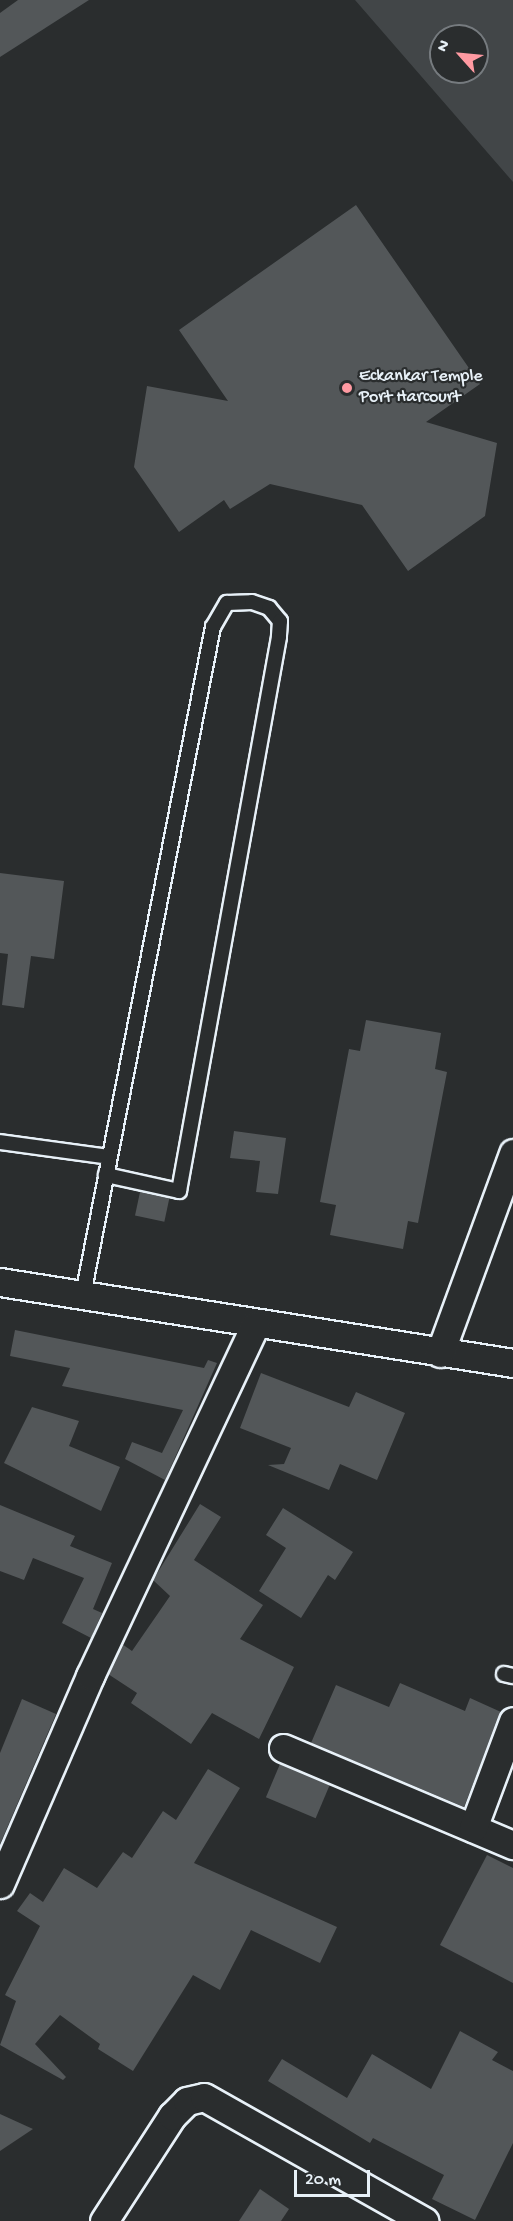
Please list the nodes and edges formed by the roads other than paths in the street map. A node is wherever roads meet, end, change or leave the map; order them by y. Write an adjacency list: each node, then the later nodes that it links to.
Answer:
1 (0, 1142): 3 (lane)
2 (513, 1153): 8 (street)
3 (109, 1157): 4 (lane); 4 (lane)
4 (106, 1175): 6 (lane)
5 (0, 1282): 6 (street)
6 (82, 1295): 7 (street)
7 (255, 1325): 8 (street); 14 (street)
8 (440, 1353): 9 (street)
9 (513, 1363)
10 (513, 1721): 12 (street)
11 (283, 1748): 12 (street)
12 (473, 1828): 13 (street)
13 (513, 1845)
14 (0, 1884)
15 (104, 2221): 16 (street)
16 (424, 2221)

